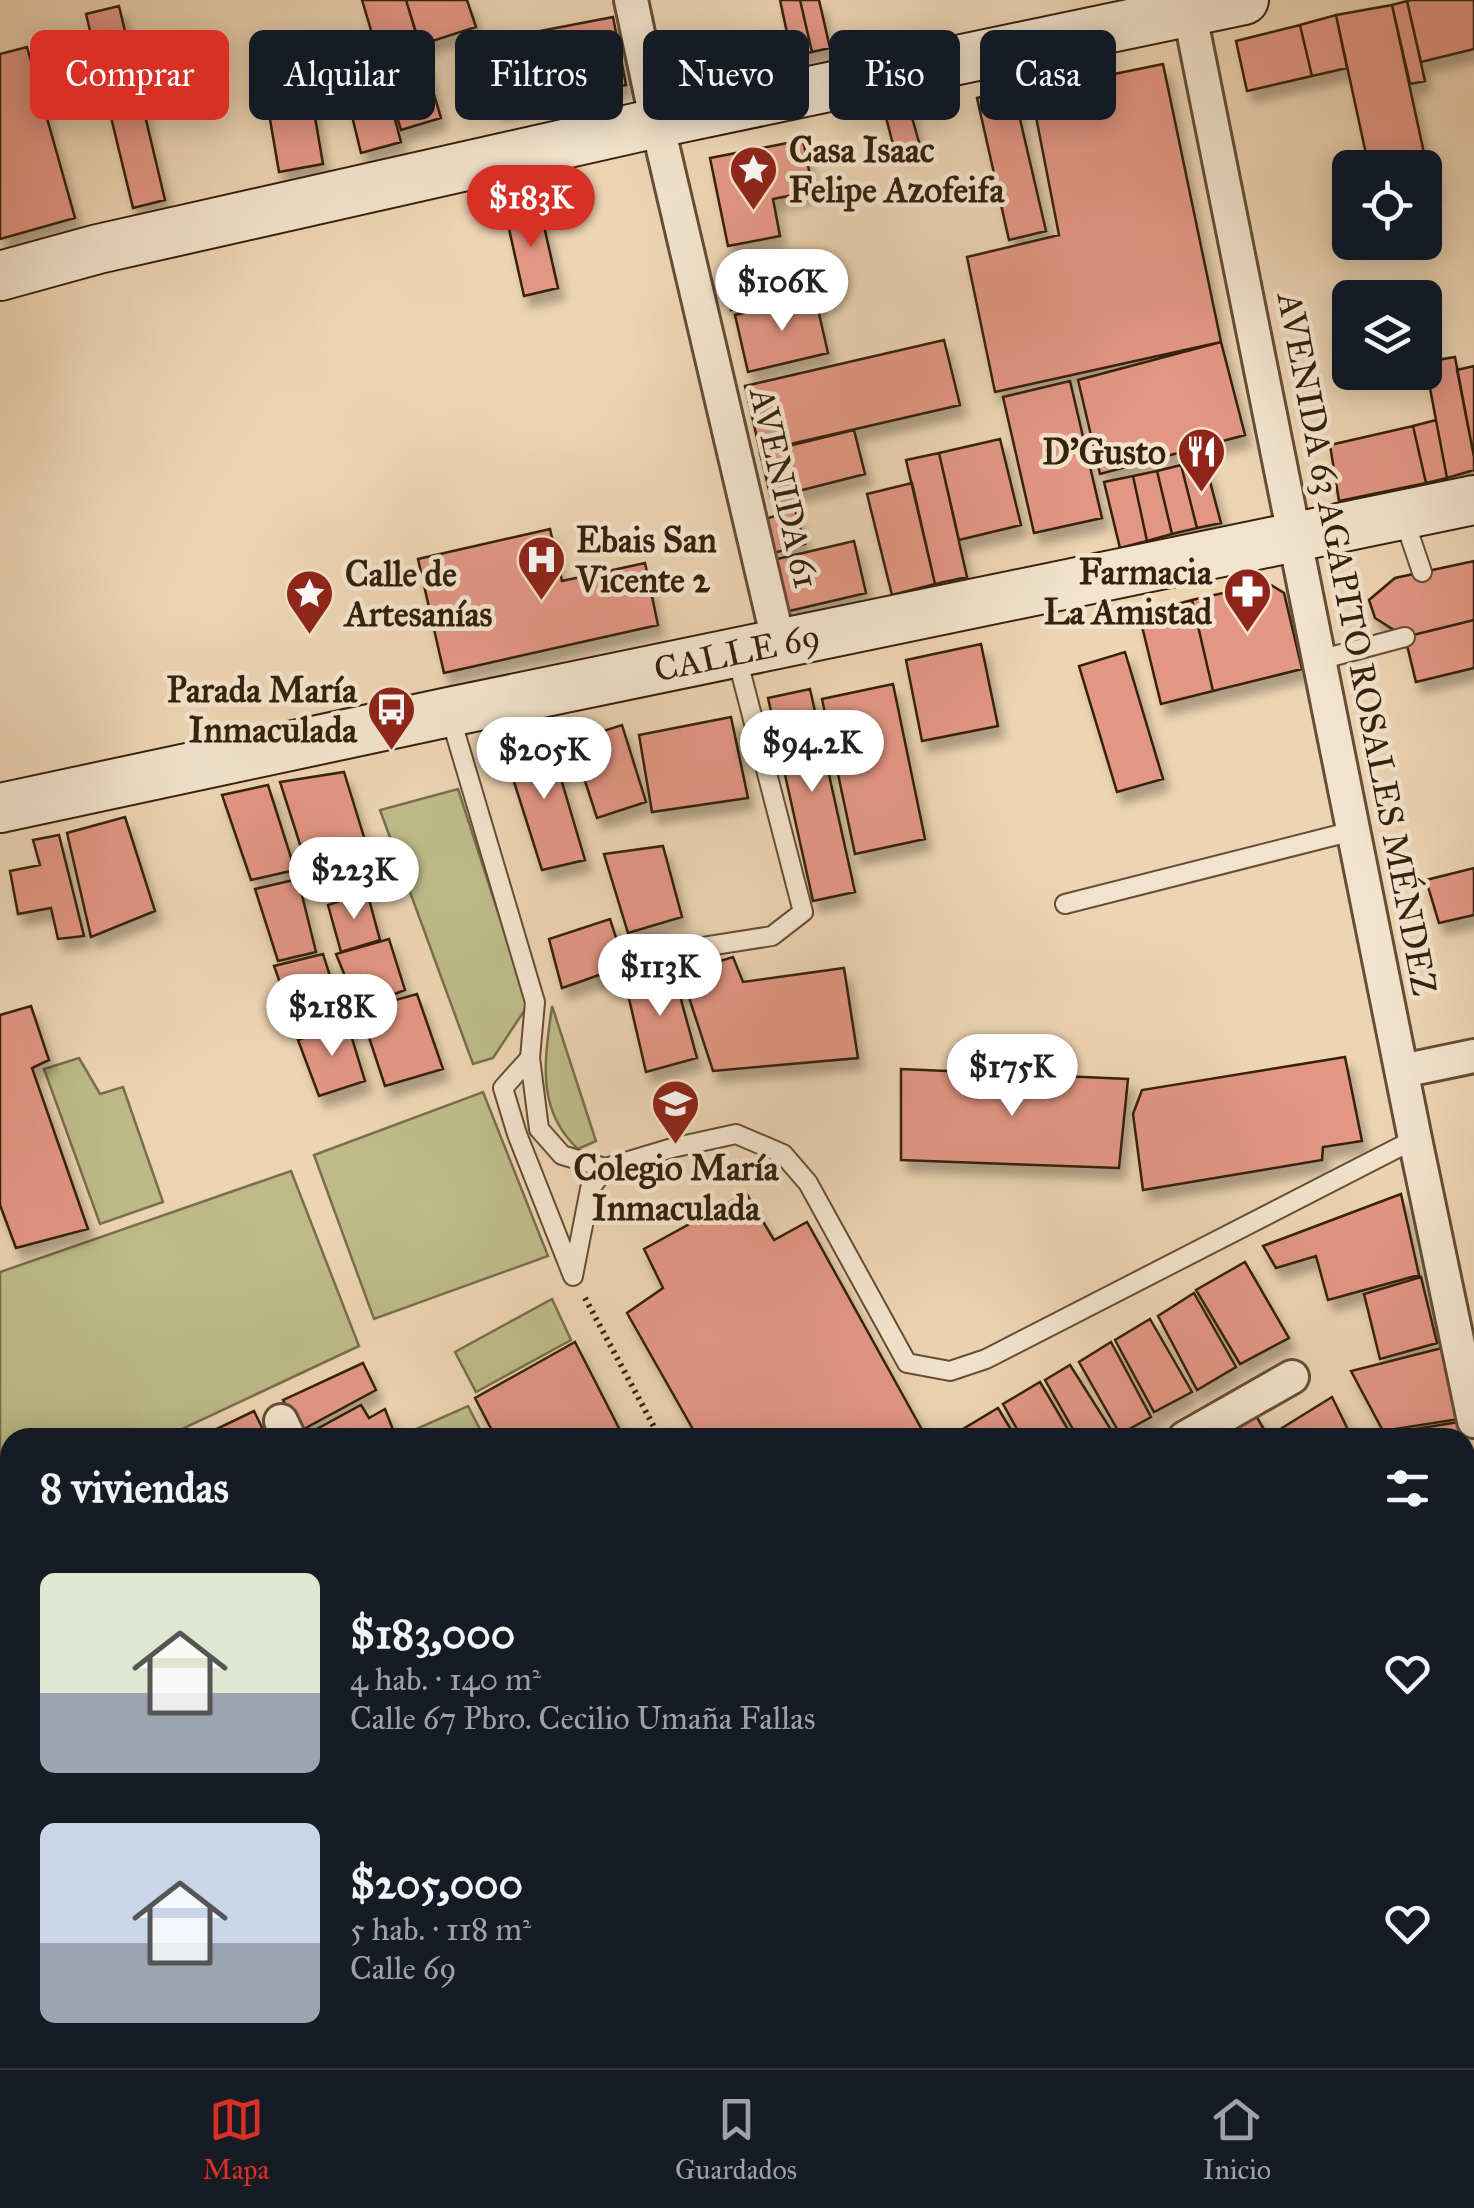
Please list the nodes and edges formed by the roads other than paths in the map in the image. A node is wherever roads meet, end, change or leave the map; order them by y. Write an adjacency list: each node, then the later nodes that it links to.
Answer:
1 (630, 0): 4 (street, AVENIDA 61)
2 (1244, 0): 3 (main road)
3 (1188, 6): 4 (main road); 8 (street, AVENIDA 63 AGAPITO ROSALES MÉNDEZ)
4 (657, 123): 5 (main road); 11 (street, AVENIDA 61)
5 (0, 276)
6 (1474, 500): 7 (main road, CALLE 69)
7 (1402, 515): 8 (main road, CALLE 69); 9 (lane)
8 (1294, 537): 11 (main road, CALLE 69); 12 (street, AVENIDA 63 AGAPITO ROSALES MÉNDEZ)
9 (1422, 572)
10 (1405, 636): 12 (lane)
11 (758, 649): 13 (main road, CALLE 69); 17 (lane, AVENIDA 61)
12 (1318, 660): 15 (street, AVENIDA 63 AGAPITO ROSALES MÉNDEZ)
13 (449, 712): 14 (main road, CALLE 69); 19 (lane)
14 (0, 808)
15 (1353, 831): 16 (lane); 20 (street, AVENIDA 63 AGAPITO ROSALES MÉNDEZ)
16 (1065, 904)
17 (664, 953)
18 (1474, 1056): 20 (street)
19 (530, 1058): 22 (lane); 22 (lane)
20 (1402, 1070): 21 (street, AVENIDA 63 AGAPITO ROSALES MÉNDEZ)
21 (1415, 1138): 22 (lane); 24 (street, AVENIDA 63 AGAPITO ROSALES MÉNDEZ)
22 (604, 1168)
23 (1292, 1378): 25 (street)
24 (1474, 1421)
25 (1203, 1428)

